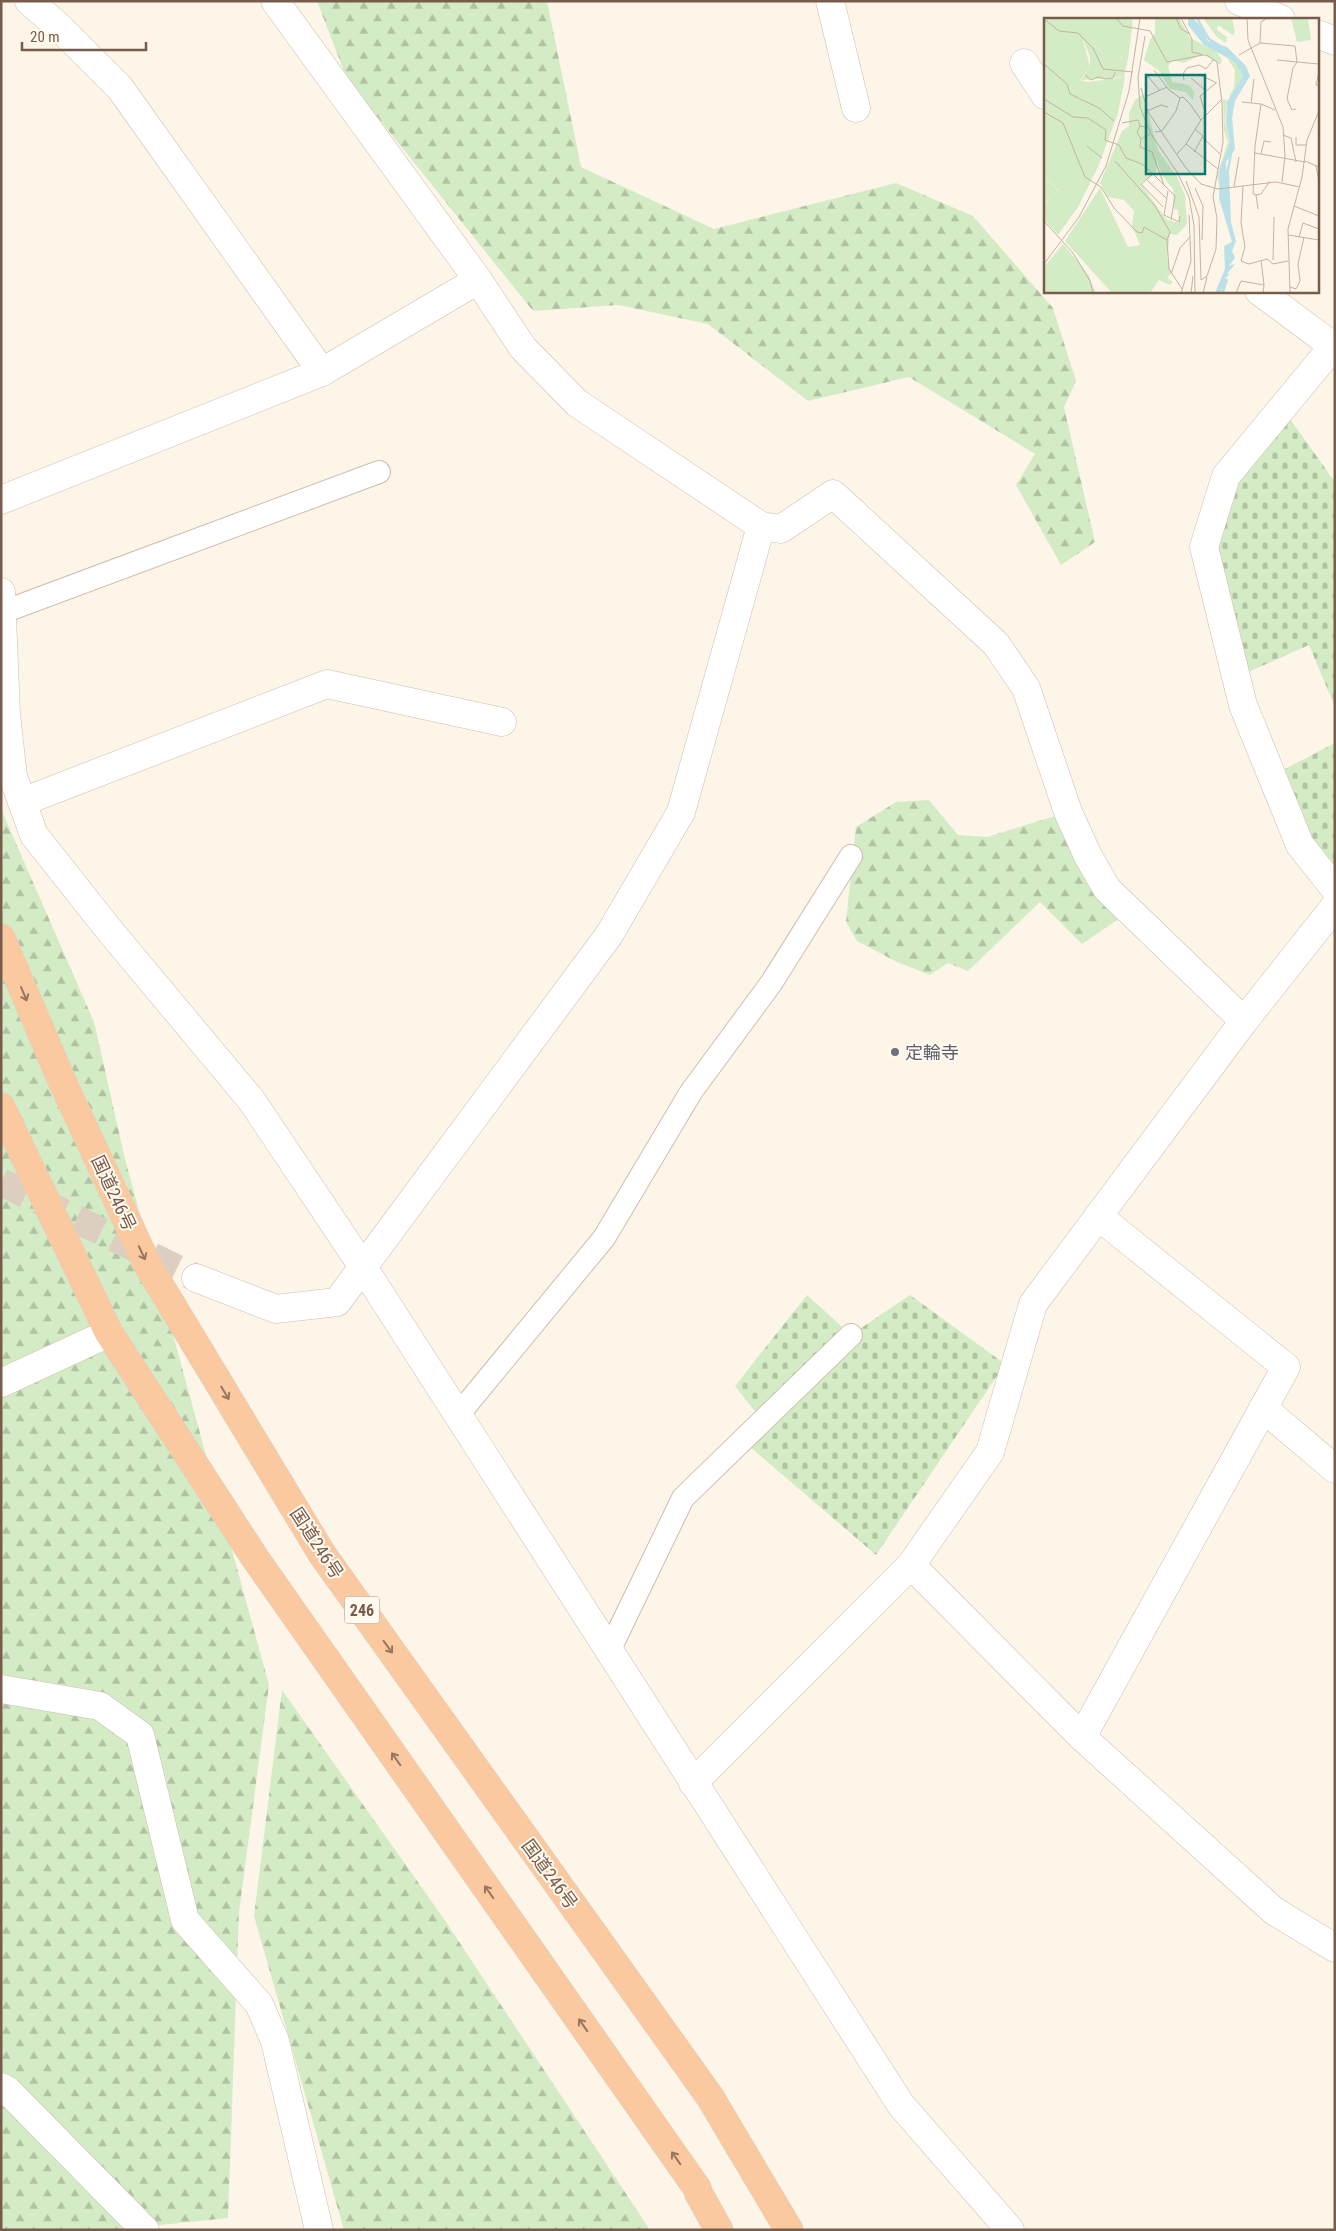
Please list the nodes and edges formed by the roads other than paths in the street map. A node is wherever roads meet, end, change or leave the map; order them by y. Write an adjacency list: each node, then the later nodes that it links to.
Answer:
1 (29, 1): 14 (street)
2 (275, 1): 11 (street)
3 (830, 1): 10 (street)
4 (1239, 1): 5 (street)
5 (1279, 18)
6 (1318, 34): 7 (street)
7 (1335, 41)
8 (1024, 63): 9 (street)
9 (1044, 93)
10 (856, 108)
11 (478, 280): 14 (street); 17 (street)
12 (1260, 292): 13 (street)
13 (1334, 345): 22 (street)
14 (322, 372): 16 (street)
15 (379, 472): 18 (lane)
16 (1, 500)
17 (761, 526): 25 (street); 28 (street)
18 (2, 602): 20 (street)
19 (502, 722): 20 (street)
20 (22, 802): 28 (street)
21 (851, 856): 34 (lane)
22 (1335, 889)
23 (1335, 906): 25 (street)
24 (3, 943): 48 (highway, 国道246号 / 246, one-way to 48)
25 (1244, 1021): 27 (street)
26 (1, 1107): 30 (highway)
27 (1098, 1216): 33 (street); 36 (street)
28 (364, 1267): 29 (street); 34 (street)
29 (196, 1278)
30 (109, 1333): 32 (street); 43 (highway, one-way to 30)
31 (851, 1335): 37 (lane)
32 (1, 1383)
33 (1262, 1408): 35 (street); 39 (street)
34 (458, 1415): 37 (street)
35 (1335, 1470)
36 (911, 1564): 39 (street); 40 (street)
37 (609, 1651): 40 (street)
38 (1, 1689): 45 (street)
39 (1082, 1737): 41 (street)
40 (694, 1783): 49 (street)
41 (1335, 1948)
42 (1, 2087): 44 (street)
43 (699, 2194): 46 (highway); 47 (highway)
44 (145, 2230)
45 (319, 2230)
46 (707, 2230)
47 (719, 2230)
48 (789, 2230)
49 (1010, 2230)

